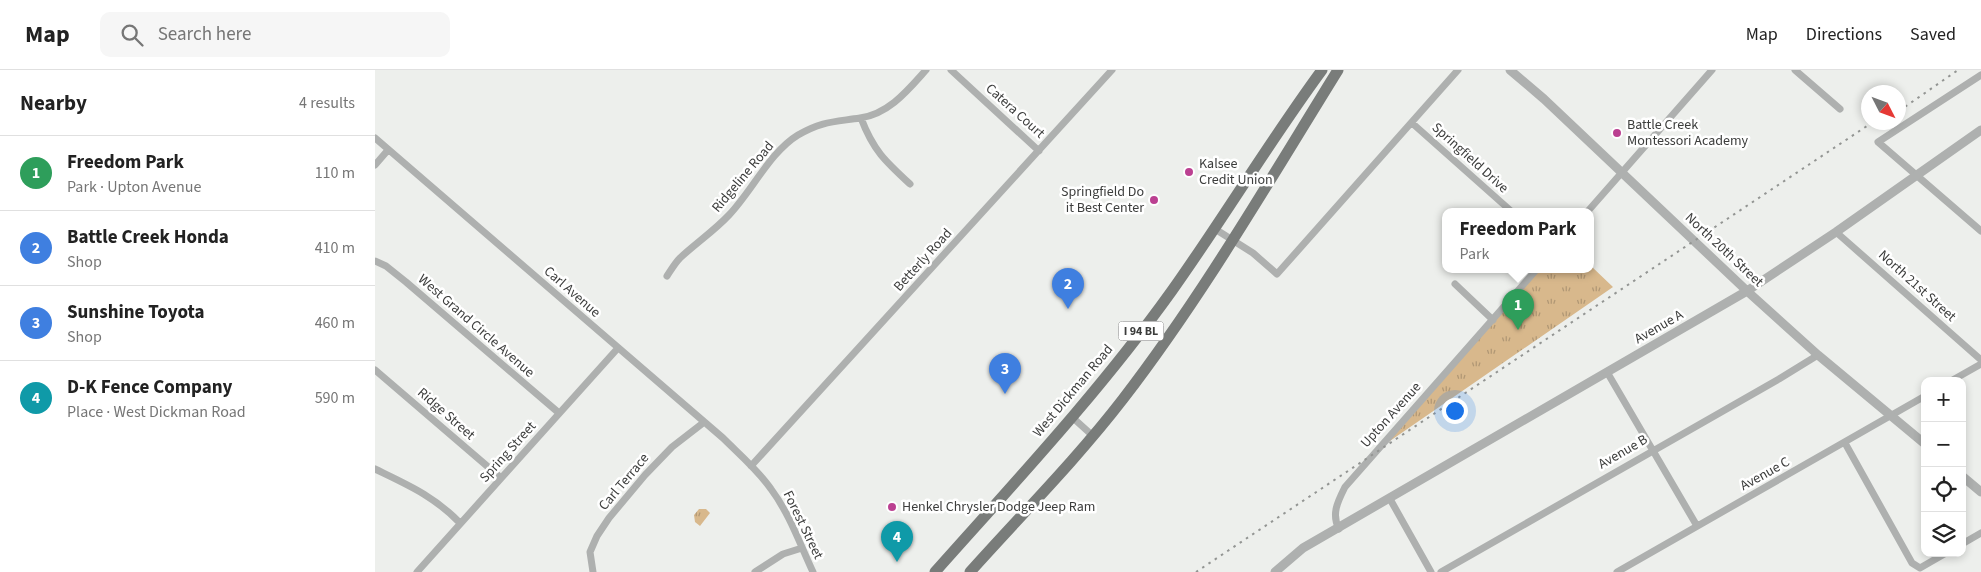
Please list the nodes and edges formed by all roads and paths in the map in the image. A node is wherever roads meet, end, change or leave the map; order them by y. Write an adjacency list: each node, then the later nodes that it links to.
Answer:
1 (926, 70): 16 (street, Ridgeline Road)
2 (951, 70): 21 (street, Catera Court)
3 (1112, 70): 21 (street, Betterly Road)
4 (1316, 70): 13 (main road)
5 (1322, 70): 13 (main road, West Dickman Road / I 94 BL)
6 (1327, 70): 14 (main road)
7 (1339, 70): 14 (main road, I 94 BL)
8 (1458, 70): 17 (street)
9 (1510, 70): 23 (street, North 20th Street)
10 (1712, 70): 23 (street)
11 (1795, 70): 15 (street)
12 (1981, 75): 24 (street)
13 (1312, 84): 28 (main road, West Dickman Road / I 94 BL)
14 (1328, 87): 31 (main road, I 94 BL)
15 (1840, 109)
16 (861, 118): 25 (street); 34 (street, Ridgeline Road)
17 (1412, 123): 26 (street, Springfield Drive); 31 (street)
18 (1981, 130): 24 (street, Avenue A)
19 (375, 138): 20 (street, Carl Avenue)
20 (389, 150): 22 (street); 38 (street, Carl Avenue)
21 (1039, 151): 54 (street, Betterly Road)
22 (375, 165)
23 (1622, 172): 27 (street); 36 (street, North 20th Street)
24 (1916, 175): 29 (street); 30 (street, Avenue A)
25 (910, 184)
26 (1508, 208)
27 (1591, 208)
28 (1215, 229): 31 (street); 48 (main road, West Dickman Road / I 94 BL)
29 (1981, 231)
30 (1837, 232): 36 (street, Avenue A); 40 (street, North 21st Street)
31 (1232, 241): 50 (main road, I 94 BL)
32 (375, 261): 46 (street, West Grand Circle Avenue)
33 (1534, 273): 37 (street, Upton Avenue)
34 (667, 276)
35 (1455, 284): 37 (street)
36 (1747, 291): 39 (street, North 20th Street); 43 (street, Avenue A)
37 (1493, 320): 62 (street, Upton Avenue)
38 (618, 348): 46 (street, Spring Street); 49 (street, Carl Avenue)
39 (1818, 355): 47 (street, North 20th Street); 53 (street, Avenue B)
40 (1981, 360)
41 (1981, 364): 44 (street)
42 (375, 370): 56 (street, Ridge Street)
43 (1607, 372): 53 (street); 59 (street, Avenue A)
44 (1958, 377)
45 (1921, 398): 47 (street, Avenue C)
46 (559, 413): 56 (street, Spring Street)
47 (1891, 415): 51 (street, North 20th Street); 52 (street, Avenue C)
48 (1072, 417): 50 (street); 71 (main road, West Dickman Road / I 94 BL)
49 (703, 423): 54 (street, Carl Avenue); 68 (street, Carl Terrace)
50 (1093, 436): 72 (main road, I 94 BL)
51 (1921, 441)
52 (1845, 443): 61 (street, Avenue C); 66 (street)
53 (1653, 450): 61 (street); 75 (street, Avenue B)
54 (751, 466): 65 (street, Forest Street)
55 (375, 469): 60 (street)
56 (501, 478): 60 (street, Spring Street)
57 (1966, 479): 58 (street)
58 (1981, 492)
59 (1390, 499): 62 (street, Avenue A); 74 (street)
60 (460, 524): 67 (street, Spring Street)
61 (1697, 526): 76 (street, Avenue C)
62 (1339, 529): 73 (street)
63 (1981, 533): 64 (street)
64 (1966, 542)
65 (802, 548): 69 (street); 70 (street, Forest Street)
66 (1940, 557)
67 (417, 572)
68 (593, 572)
69 (755, 572)
70 (813, 572)
71 (935, 572)
72 (970, 572)
73 (1275, 572)
74 (1431, 572)
75 (1441, 572)
76 (1617, 572)

